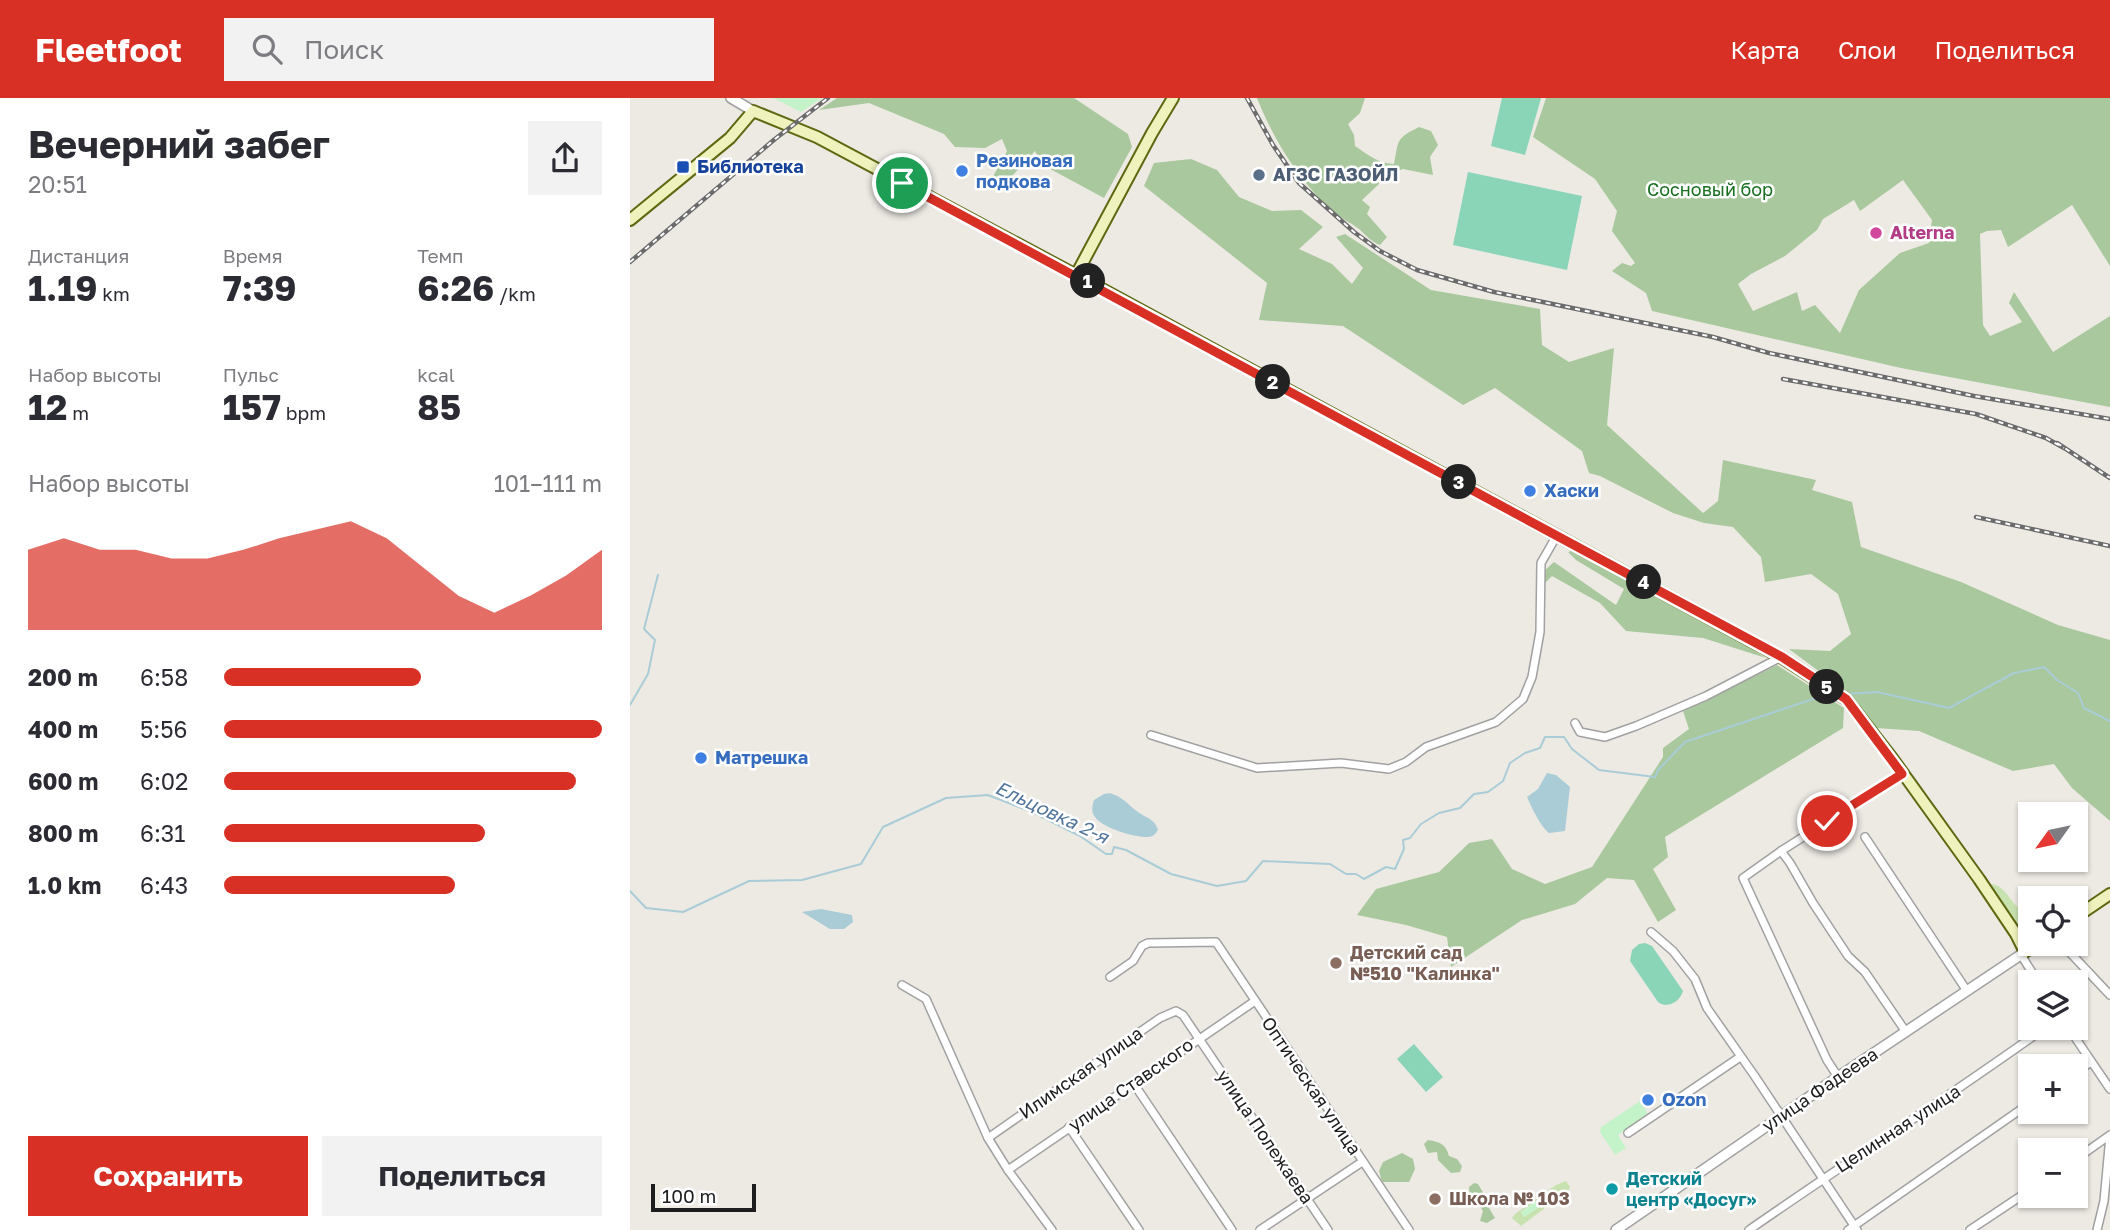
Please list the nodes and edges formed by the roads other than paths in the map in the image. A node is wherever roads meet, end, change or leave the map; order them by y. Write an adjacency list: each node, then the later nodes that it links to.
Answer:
1 (731, 98): 3 (street)
2 (1173, 98): 5 (main road)
3 (753, 111): 4 (main road); 5 (main road)
4 (630, 220)
5 (1076, 275): 6 (main road)
6 (1557, 536): 7 (main road); 9 (street)
7 (1782, 657): 8 (street); 10 (main road)
8 (1575, 723)
9 (1151, 735)
10 (1902, 774): 12 (street); 16 (main road)
11 (1865, 837): 21 (street)
12 (1781, 851): 25 (street); 32 (street)
13 (2110, 894): 14 (main road)
14 (2088, 910)
15 (1651, 932): 29 (street)
16 (2018, 938)
17 (2019, 956): 21 (street, улица Фадеева)
18 (2073, 956): 22 (street)
19 (1110, 977): 23 (street, Оптическая улица)
20 (902, 985): 40 (street)
21 (1967, 991): 25 (street, улица Фадеева)
22 (2110, 995)
23 (1255, 1001): 26 (street, улица Ставского); 42 (street, Оптическая улица)
24 (1176, 1011): 26 (street, улица Полежаева); 40 (street, Илимская улица)
25 (1906, 1032): 32 (street, улица Фадеева)
26 (1198, 1038): 33 (street, улица Ставского); 47 (street, улица Полежаева)
27 (2028, 1040): 45 (street, Целинная улица)
28 (2077, 1040): 30 (street)
29 (1740, 1057): 36 (street); 38 (street)
30 (2091, 1062): 31 (street); 34 (street)
31 (2088, 1064)
32 (1838, 1077): 36 (street, улица Фадеева)
33 (1134, 1084): 37 (street, улица Ставского); 52 (street)
34 (2110, 1089)
35 (2018, 1112): 48 (street)
36 (1782, 1116): 45 (street); 56 (street, улица Фадеева)
37 (1069, 1128): 44 (street, улица Ставского); 51 (street)
38 (1628, 1133)
39 (2110, 1136): 41 (street); 43 (street)
40 (988, 1138): 44 (street)
41 (2088, 1151)
42 (1362, 1163): 47 (street); 55 (street, Оптическая улица)
43 (2108, 1169): 49 (street)
44 (1008, 1170): 50 (street)
45 (1822, 1179): 48 (street); 57 (street, Целинная улица)
46 (2018, 1197): 58 (street)
47 (1307, 1200): 53 (street); 54 (street, улица Полежаева)
48 (1853, 1229)
49 (2095, 1229)
50 (1052, 1230)
51 (1139, 1230)
52 (1232, 1230)
53 (1260, 1230)
54 (1328, 1230)
55 (1409, 1230)
56 (1616, 1230)
57 (1749, 1230)
58 (1970, 1230)

